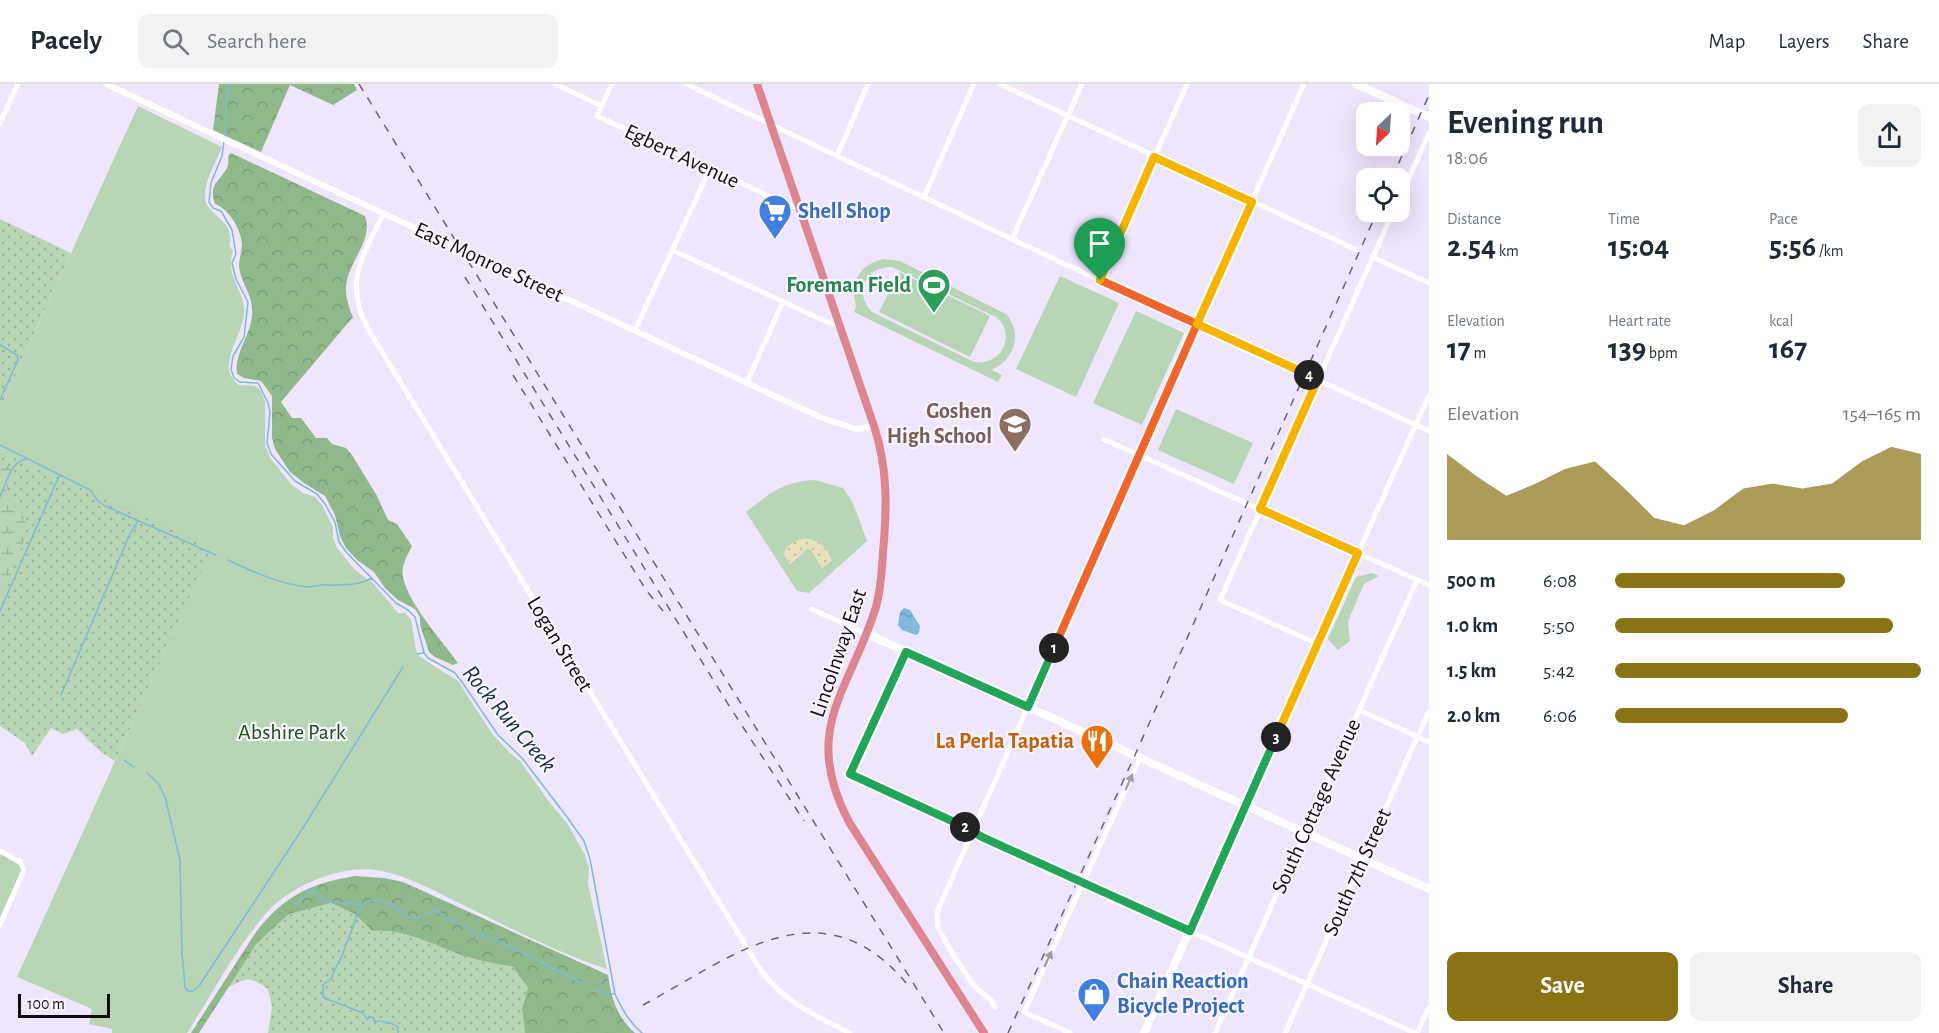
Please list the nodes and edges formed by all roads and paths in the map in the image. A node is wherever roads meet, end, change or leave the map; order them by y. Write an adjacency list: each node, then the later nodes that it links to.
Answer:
1 (18, 84): 17 (street)
2 (106, 84): 27 (street, East Monroe Street)
3 (555, 84): 14 (street, Egbert Avenue)
4 (612, 84): 14 (street)
5 (686, 84): 18 (street)
6 (757, 84): 18 (highway, Lincolnway East)
7 (868, 84): 20 (street)
8 (974, 84): 24 (street)
9 (1000, 84): 15 (street)
10 (1082, 84): 15 (street)
11 (1187, 84): 21 (street)
12 (1304, 84): 25 (street)
13 (1356, 84): 16 (main road)
14 (602, 106): 22 (street, Egbert Avenue)
15 (1067, 116): 21 (street); 29 (street)
16 (1429, 117)
17 (0, 123)
18 (769, 123): 20 (street); 26 (highway, Lincolnway East)
19 (1429, 133): 23 (street)
20 (837, 156): 24 (street)
21 (1154, 157): 25 (street); 33 (street)
22 (710, 169): 26 (street, Egbert Avenue); 31 (street)
23 (1410, 176)
24 (924, 197): 29 (street)
25 (1252, 202): 30 (street); 37 (street)
26 (800, 208): 36 (highway, Lincolnway East)
27 (384, 213): 38 (street, East Monroe Street); 74 (street, Logan Street)
28 (1388, 222): 32 (street)
29 (1012, 239): 33 (street)
30 (1355, 249)
31 (672, 250): 35 (street); 38 (street)
32 (1372, 257): 34 (street); 39 (street)
33 (1100, 280): 37 (street)
34 (1429, 283)
35 (783, 302): 36 (street); 40 (street)
36 (838, 324): 43 (highway, Lincolnway East)
37 (1197, 324): 39 (street); 46 (street)
38 (635, 330): 40 (street, East Monroe Street)
39 (1318, 379): 42 (street); 47 (street)
40 (747, 382): 43 (street, East Monroe Street)
41 (1429, 396): 42 (street)
42 (1416, 424): 44 (street); 48 (street)
43 (874, 426): 52 (highway, Lincolnway East)
44 (1429, 430)
45 (1103, 439): 46 (street)
46 (1139, 456): 47 (street); 55 (street)
47 (1260, 509): 48 (street); 53 (street)
48 (1358, 553): 49 (street); 53 (street)
49 (1417, 580): 50 (street); 56 (street, South Cottage Avenue)
50 (1429, 585)
51 (811, 609): 52 (street)
52 (865, 633): 54 (main road); 75 (highway, Lincolnway East)
53 (1318, 644): 61 (street)
54 (906, 652): 55 (main road); 62 (street)
55 (1028, 707): 60 (main road); 62 (street)
56 (1359, 710): 58 (street); 63 (street, South Cottage Avenue)
57 (1429, 711): 58 (street, South 7th Street)
58 (1418, 737): 59 (street); 65 (street, South 7th Street)
59 (1429, 742)
60 (1140, 758): 61 (main road); 66 (street, one-way to 60)
61 (1245, 805): 63 (main road); 69 (main road)
62 (973, 832): 66 (street); 72 (street)
63 (1304, 832): 65 (main road); 70 (street, South Cottage Avenue)
64 (0, 851): 68 (street)
65 (1363, 859): 67 (main road); 71 (street, South 7th Street)
66 (1083, 883): 69 (street); 76 (street, one-way to 66)
67 (1429, 889)
68 (0, 925)
69 (1190, 931): 70 (street); 77 (main road)
70 (1248, 958): 71 (street); 78 (street, South Cottage Avenue)
71 (1307, 984): 79 (street, South 7th Street); 80 (street)
72 (995, 1006)
73 (1429, 1007): 80 (street)
74 (850, 1033)
75 (984, 1033)
76 (1070, 1033)
77 (1144, 1033)
78 (1215, 1033)
79 (1285, 1033)
80 (1416, 1033)

